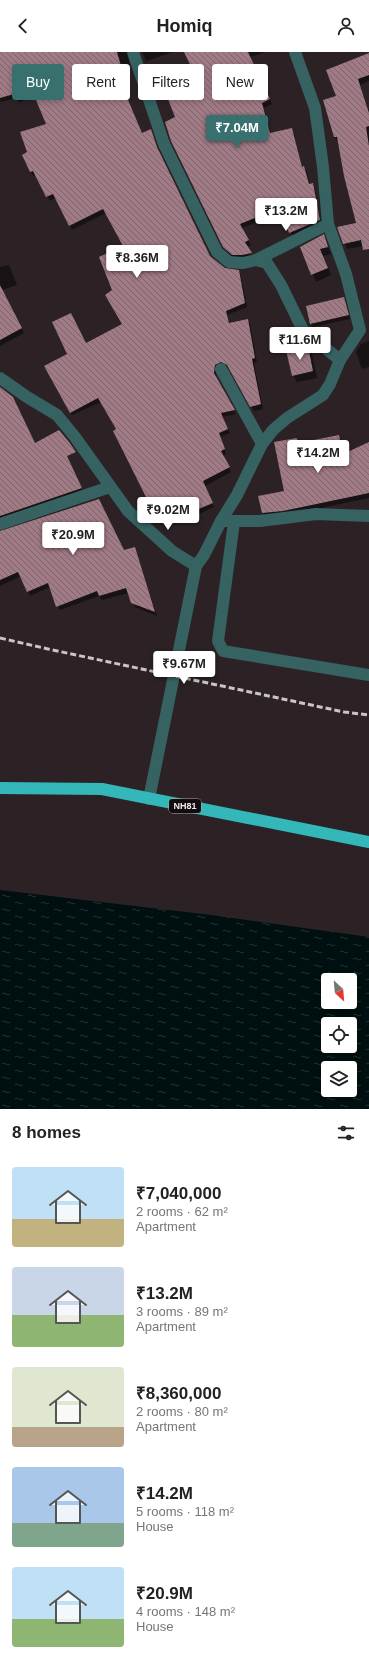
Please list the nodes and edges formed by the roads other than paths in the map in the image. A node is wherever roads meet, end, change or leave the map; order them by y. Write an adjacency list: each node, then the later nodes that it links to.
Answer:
1 (133, 52): 4 (street)
2 (295, 52): 3 (street)
3 (328, 224): 4 (street); 5 (street)
4 (256, 260): 5 (street)
5 (340, 360): 8 (street)
6 (221, 369): 8 (street)
7 (0, 378): 9 (street)
8 (262, 444): 11 (street)
9 (110, 487): 13 (street); 14 (street)
10 (369, 516): 12 (street)
11 (221, 521): 12 (street); 14 (street)
12 (234, 522): 15 (street)
13 (0, 524)
14 (196, 566): 17 (street)
15 (369, 675)
16 (0, 788): 17 (highway, NH81)
17 (149, 799): 18 (highway, NH81)
18 (369, 842)

